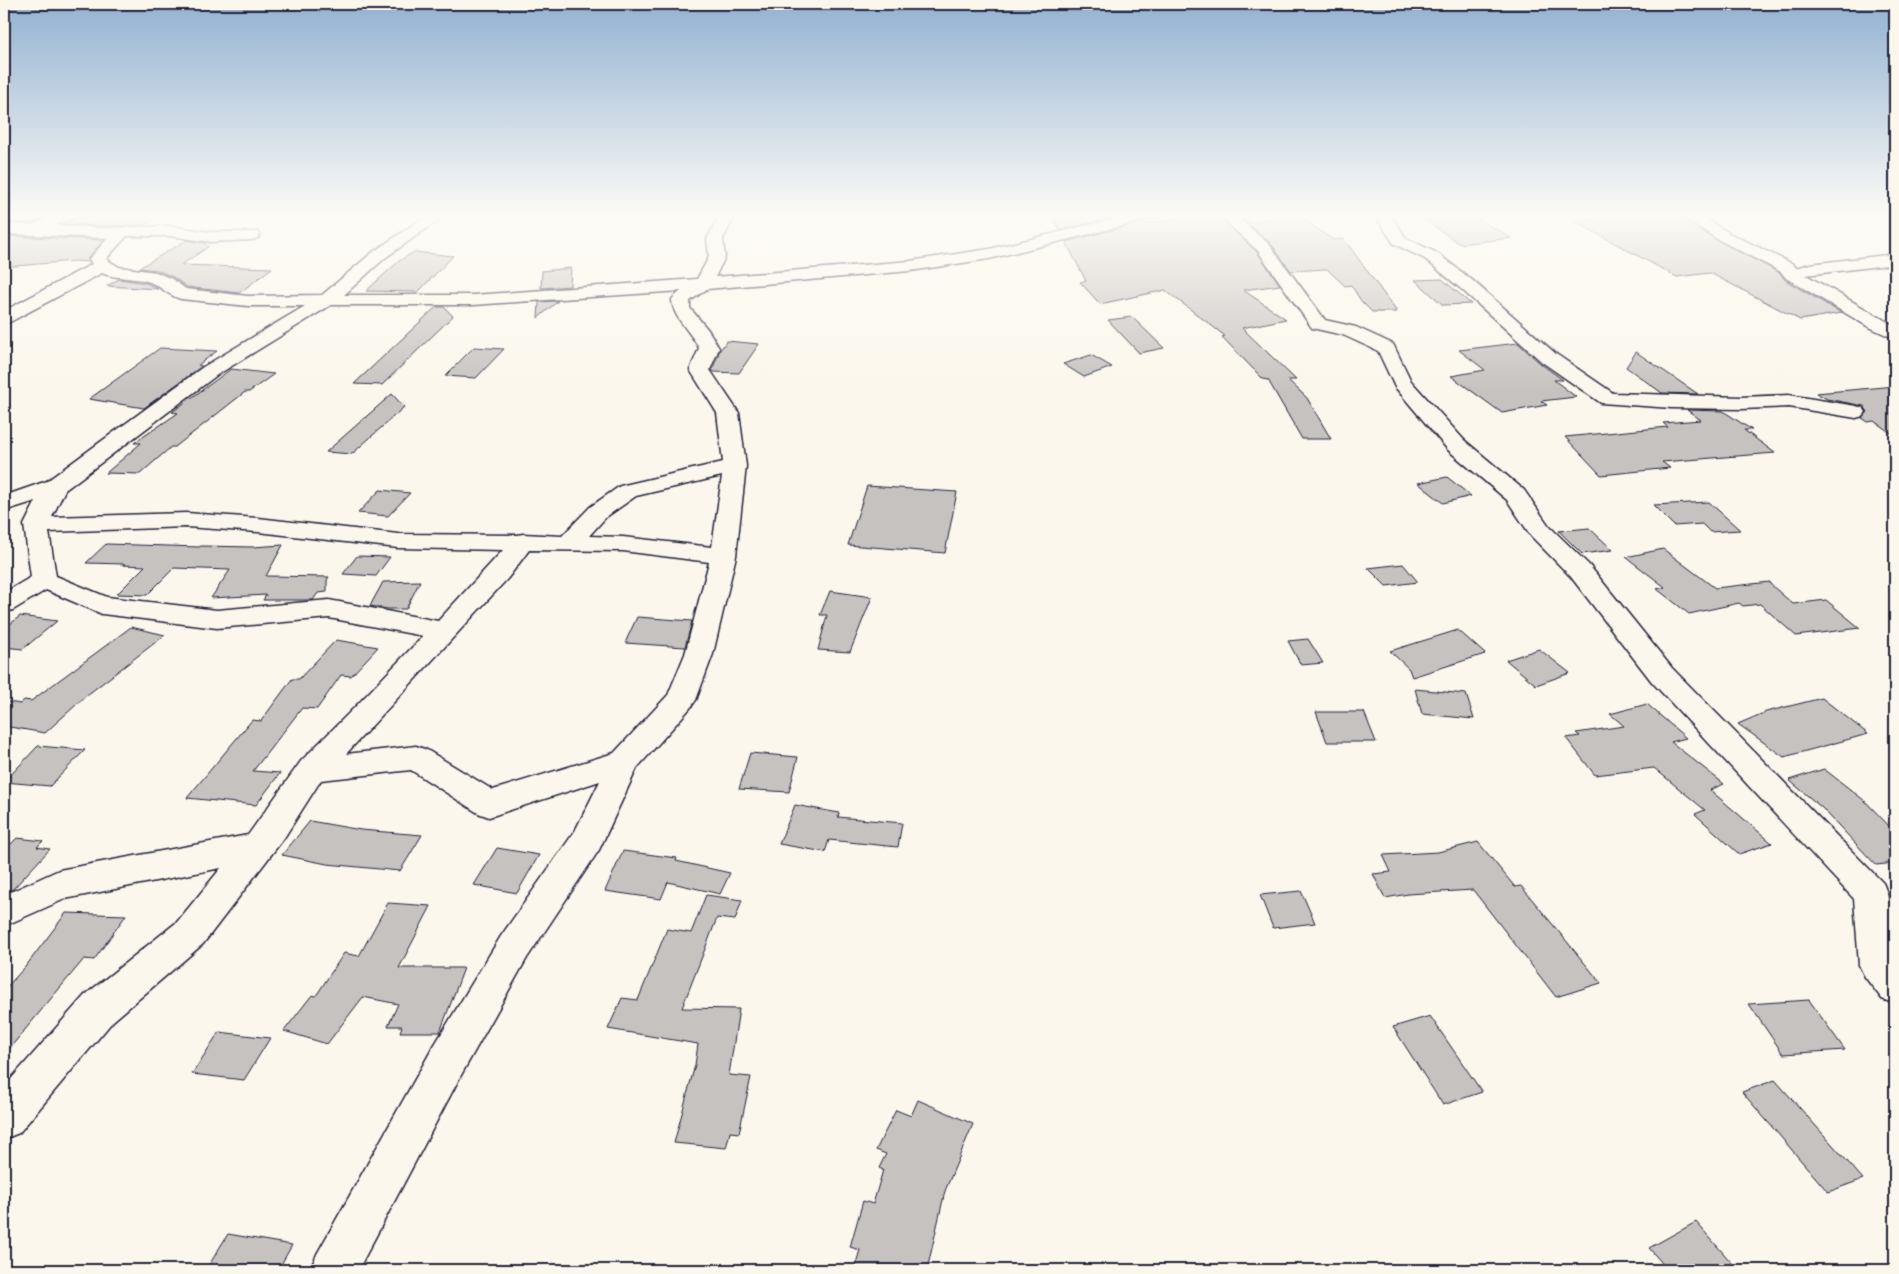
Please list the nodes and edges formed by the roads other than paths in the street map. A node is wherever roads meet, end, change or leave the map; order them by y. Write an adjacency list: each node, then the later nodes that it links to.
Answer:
1 (88, 273): 11 (street)
2 (128, 273): 10 (street)
3 (358, 273): 10 (street)
4 (708, 273): 9 (street)
5 (819, 273): 9 (street)
6 (1282, 273): 28 (street)
7 (1453, 273): 13 (street)
8 (1792, 274): 12 (street)
9 (703, 283): 10 (street); 14 (street)
10 (327, 300): 15 (street)
11 (4, 318)
12 (1895, 333)
13 (1856, 412)
14 (735, 466): 19 (street); 20 (street)
15 (55, 486): 16 (street); 17 (street)
16 (4, 504)
17 (36, 525): 18 (street); 21 (street)
18 (523, 541): 19 (street); 23 (street)
19 (570, 542): 20 (street)
20 (723, 556): 24 (street)
21 (44, 580): 22 (street); 23 (street)
22 (4, 604)
23 (443, 631): 25 (street)
24 (625, 762): 25 (street); 30 (street)
25 (312, 769): 26 (street)
26 (258, 847): 27 (street); 29 (street)
27 (4, 911)
28 (1895, 987)
29 (4, 1118)
30 (333, 1270)

